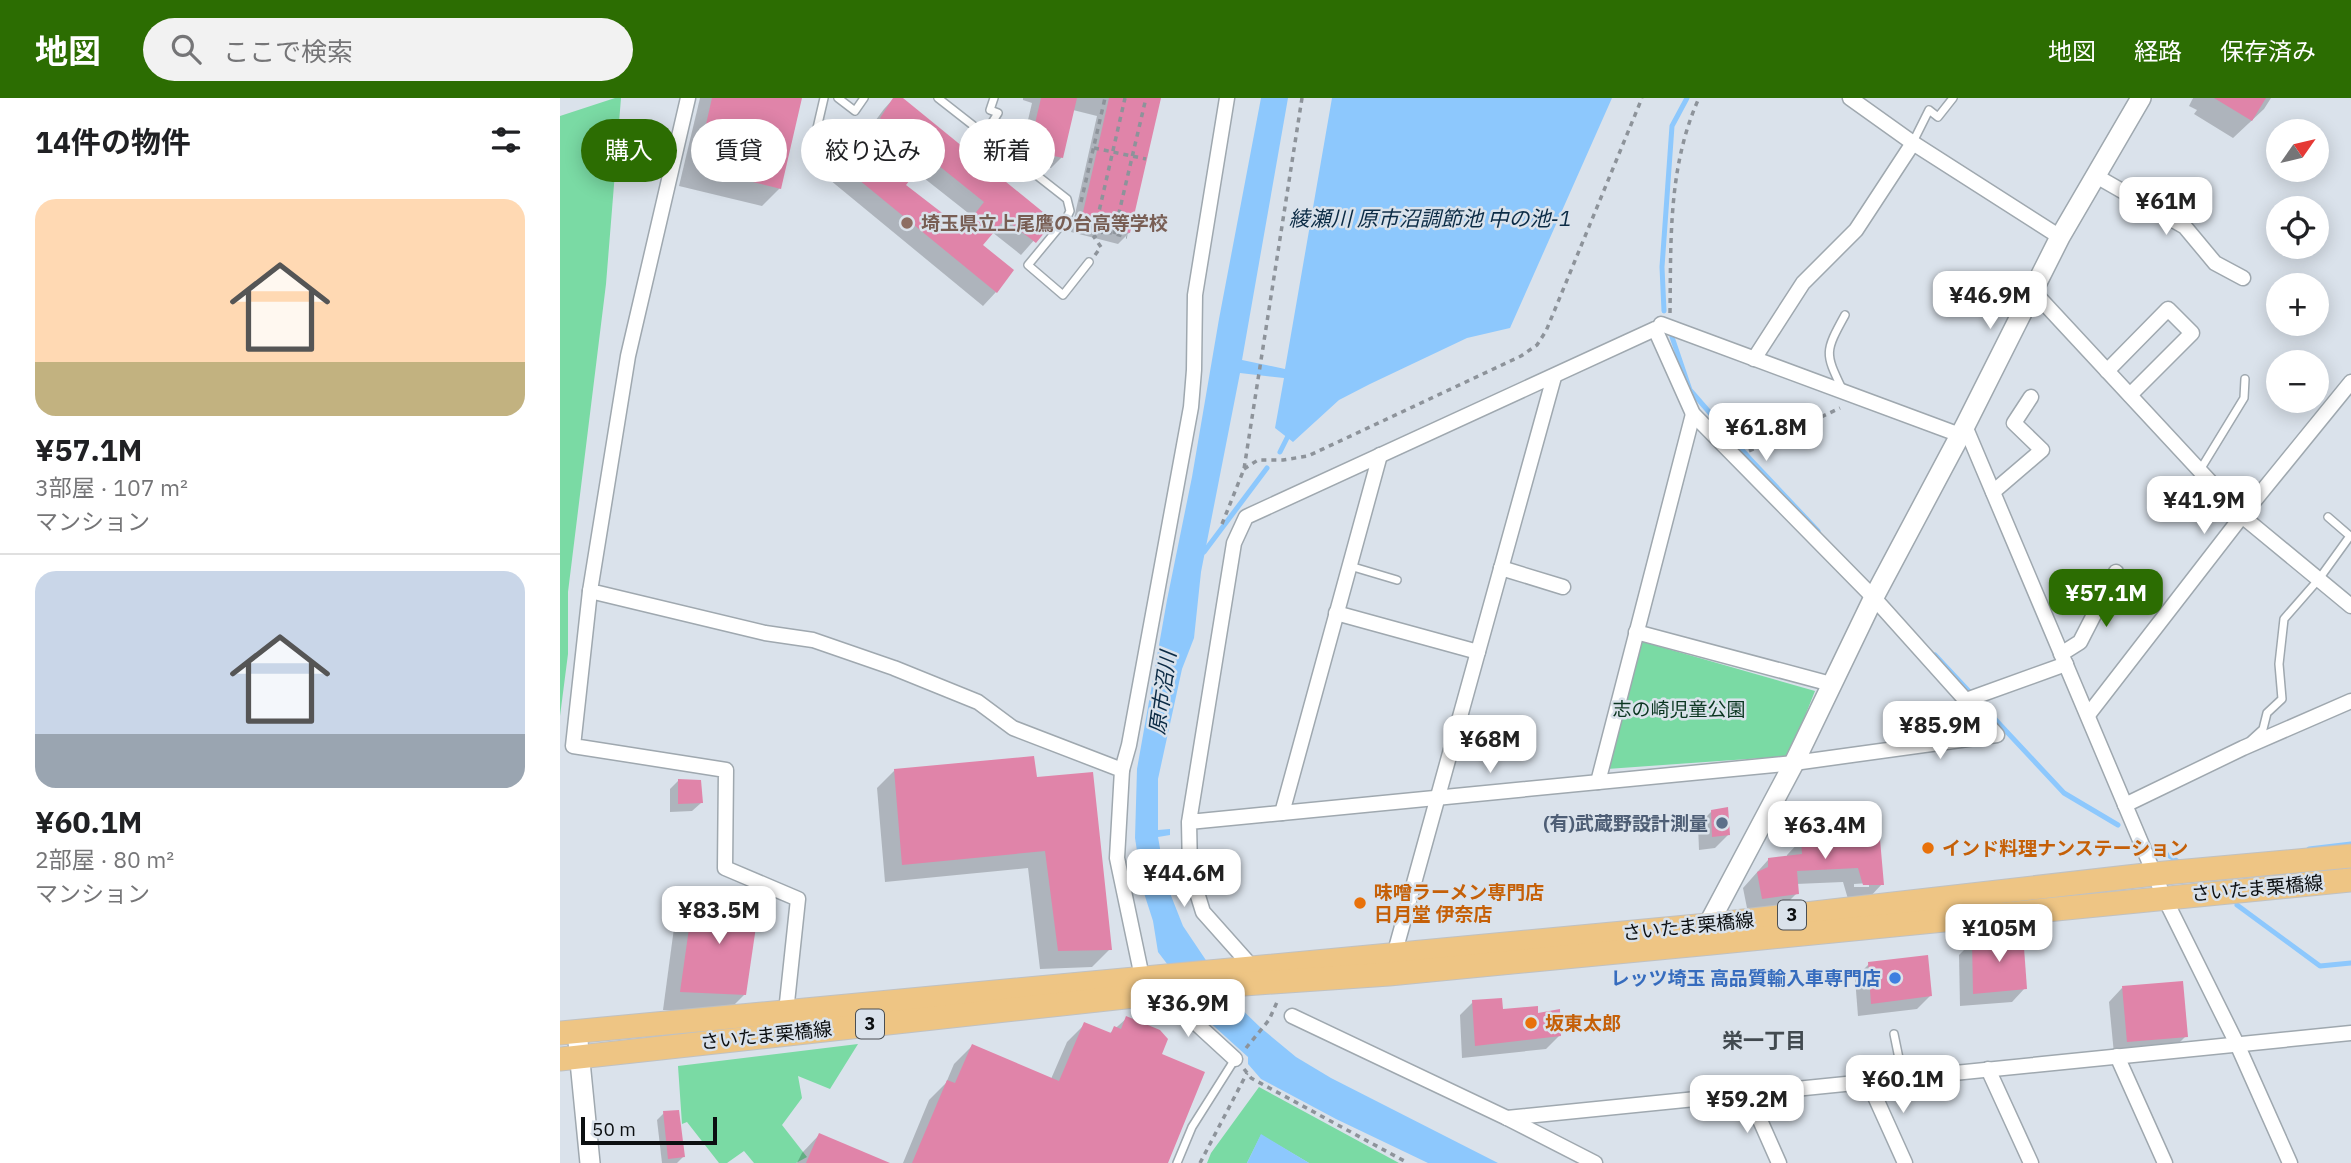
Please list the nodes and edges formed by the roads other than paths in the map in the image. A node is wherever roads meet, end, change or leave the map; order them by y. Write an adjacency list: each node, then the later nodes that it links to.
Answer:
1 (688, 98): 44 (street)
2 (824, 98): 11 (lane)
3 (838, 98): 4 (lane)
4 (864, 98)
5 (994, 98): 13 (lane)
6 (1227, 98): 57 (street)
7 (1850, 98): 14 (street)
8 (1953, 98): 14 (lane)
9 (2141, 98): 15 (street)
10 (944, 100): 12 (lane)
11 (819, 119)
12 (967, 119)
13 (994, 119)
14 (1913, 143): 17 (street); 23 (street)
15 (2096, 176): 17 (street); 19 (street)
16 (1046, 182): 18 (lane)
17 (2060, 237): 20 (street)
18 (1089, 262)
19 (2243, 278)
20 (2033, 291): 24 (street); 32 (street)
21 (1845, 315): 28 (lane)
22 (1661, 324): 23 (street)
23 (1754, 359): 28 (street)
24 (2107, 371): 29 (street); 29 (street)
25 (1554, 377): 31 (street); 33 (street); 39 (street)
26 (2245, 379): 34 (lane)
27 (2351, 382): 36 (street)
28 (1843, 392): 32 (street)
29 (2130, 395): 34 (street)
30 (2031, 397): 35 (street)
31 (1693, 414): 45 (street); 48 (street)
32 (1962, 430): 35 (street); 45 (street)
33 (1380, 455): 38 (street); 62 (street)
34 (2200, 470): 36 (street)
35 (1993, 492): 50 (street)
36 (2242, 516): 41 (street); 54 (street)
37 (2328, 517): 41 (lane)
38 (1349, 566): 42 (lane); 47 (street)
39 (1501, 568): 43 (street); 49 (street)
40 (2116, 572): 50 (street)
41 (2319, 579): 46 (street); 55 (lane)
42 (1397, 580)
43 (1563, 587)
44 (590, 590): 57 (street); 72 (street)
45 (1876, 594): 51 (street); 52 (street)
46 (2351, 606)
47 (1336, 613): 49 (street); 61 (street)
48 (1636, 632): 51 (street); 58 (street)
49 (1478, 652): 59 (street)
50 (2064, 659): 52 (street); 54 (street)
51 (1831, 684): 56 (street)
52 (1972, 698): 56 (street)
53 (2351, 701): 55 (street)
54 (2088, 715): 60 (street)
55 (2243, 748): 60 (street)
56 (1794, 763): 58 (street); 67 (street)
57 (1122, 770): 70 (street)
58 (1598, 782): 59 (street)
59 (1437, 797): 61 (street); 68 (street)
60 (2125, 805): 64 (street)
61 (1282, 813): 62 (street)
62 (1189, 822): 69 (street)
63 (2351, 856): 64 (main road, さいたま栗橋線 / 3)
64 (2154, 874): 66 (street); 67 (main road, さいたま栗橋線 / 3)
65 (2351, 880): 66 (main road, さいたま栗橋線 / 3)
66 (2164, 897): 67 (main road, さいたま栗橋線 / 3); 77 (street)
67 (1710, 934): 68 (main road, さいたま栗橋線 / 3)
68 (1391, 964): 69 (main road, さいたま栗橋線 / 3)
69 (1243, 974): 71 (main road, 3)
70 (1142, 977): 71 (main road, さいたま栗橋線 / 3); 72 (main road, さいたま栗橋線 / 3)
71 (1173, 987): 78 (street); 80 (main road, さいたま栗橋線 / 3)
72 (786, 1012): 74 (main road, さいたま栗橋線 / 3)
73 (1293, 1016): 85 (street)
74 (569, 1032): 80 (street)
75 (2351, 1033): 77 (street)
76 (1894, 1034): 82 (lane)
77 (2237, 1044): 79 (street); 93 (street)
78 (1238, 1056): 87 (lane)
79 (2117, 1056): 81 (street); 92 (street)
80 (570, 1058): 86 (street)
81 (1988, 1069): 82 (street); 91 (street)
82 (1903, 1078): 83 (street)
83 (1868, 1081): 84 (street); 90 (street)
84 (1748, 1093): 85 (street); 89 (street)
85 (1507, 1118): 88 (street)
86 (590, 1163)
87 (1177, 1163)
88 (1595, 1163)
89 (1779, 1163)
90 (1905, 1163)
91 (2031, 1163)
92 (2165, 1163)
93 (2290, 1163)

